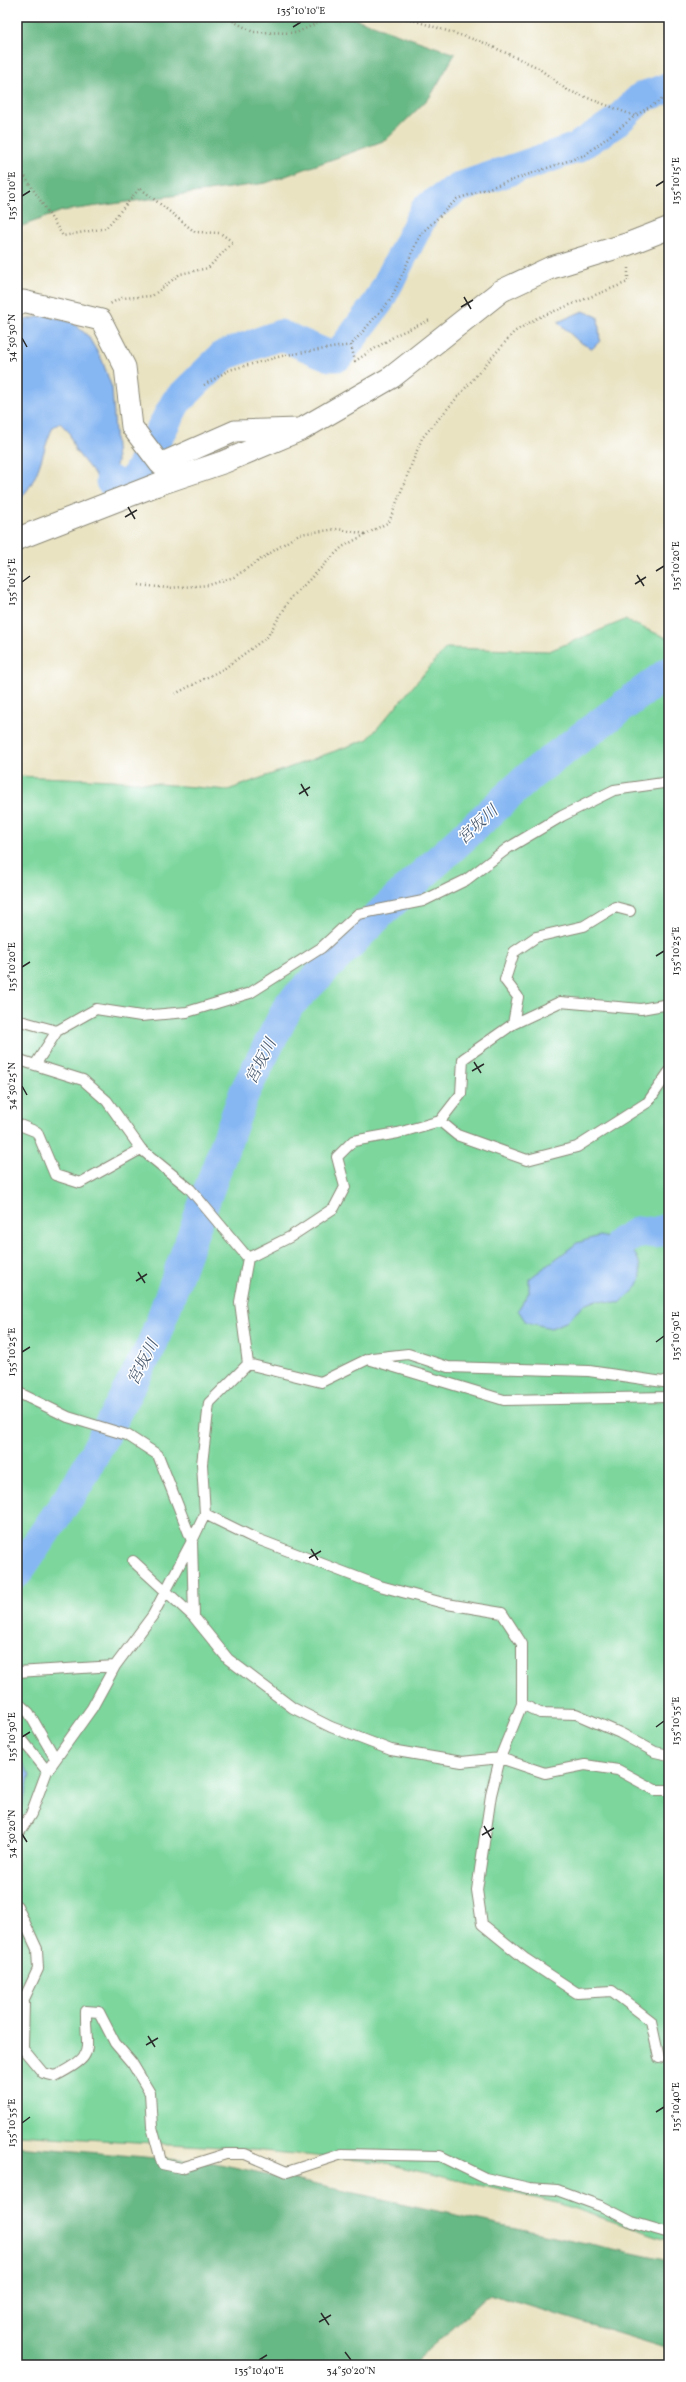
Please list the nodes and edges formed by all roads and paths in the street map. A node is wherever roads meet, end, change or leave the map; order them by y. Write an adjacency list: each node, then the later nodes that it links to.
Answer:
1 (167, 17): 2 (path)
2 (171, 17)
3 (226, 17): 4 (path)
4 (330, 17)
5 (404, 17): 7 (path)
6 (669, 100): 7 (path)
7 (635, 116): 14 (path)
8 (17, 168): 12 (path)
9 (669, 228): 10 (street)
10 (628, 244): 16 (street); 17 (path)
11 (17, 305): 12 (street)
12 (85, 316): 16 (street)
13 (438, 317): 14 (path)
14 (351, 345): 15 (path)
15 (204, 385)
16 (302, 429): 18 (street)
17 (365, 534): 19 (path); 20 (path)
18 (17, 539)
19 (139, 585)
20 (174, 694)
21 (669, 780): 26 (lane)
22 (630, 911): 25 (lane)
23 (669, 1004): 25 (lane)
24 (17, 1020): 26 (lane)
25 (513, 1024): 30 (lane)
26 (57, 1031): 28 (lane)
27 (17, 1059): 28 (lane)
28 (35, 1065): 32 (lane)
29 (669, 1072): 30 (lane)
30 (440, 1121): 33 (lane)
31 (17, 1124): 32 (lane)
32 (141, 1149): 33 (lane)
33 (248, 1258): 35 (lane)
34 (368, 1358): 35 (lane); 36 (lane); 38 (lane)
35 (248, 1364): 39 (lane)
36 (669, 1379)
37 (17, 1392): 40 (lane)
38 (669, 1397)
39 (205, 1514): 40 (lane); 47 (lane)
40 (192, 1541): 42 (lane); 43 (lane)
41 (133, 1561): 42 (lane)
42 (165, 1593): 43 (lane); 44 (lane)
43 (194, 1618): 51 (lane)
44 (115, 1666): 45 (lane); 50 (lane)
45 (17, 1672)
46 (17, 1702): 50 (lane)
47 (522, 1704): 49 (lane); 51 (lane)
48 (17, 1740): 52 (lane)
49 (669, 1755)
50 (55, 1758): 52 (lane)
51 (500, 1758): 53 (lane); 56 (lane)
52 (47, 1770): 54 (lane)
53 (669, 1790)
54 (17, 1836)
55 (17, 1906): 57 (lane)
56 (659, 2058)
57 (669, 2233)

